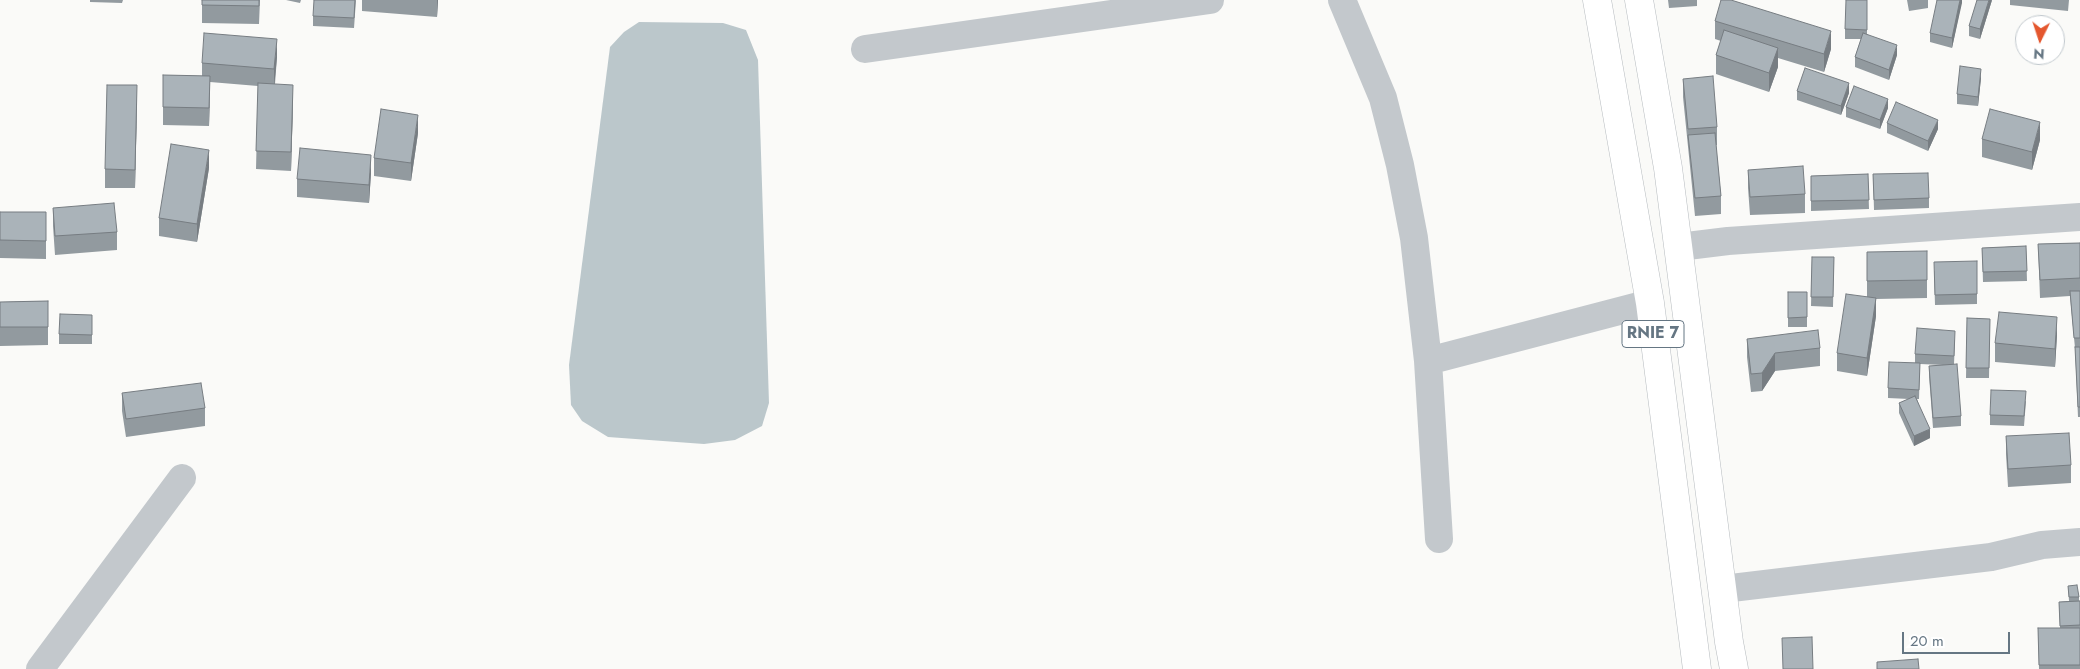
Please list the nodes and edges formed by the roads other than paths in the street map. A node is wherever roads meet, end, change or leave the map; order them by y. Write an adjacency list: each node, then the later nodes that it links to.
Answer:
1 (1210, 0): 5 (street)
2 (1342, 0): 9 (street)
3 (1597, 0): 8 (main road, RNIE 7 / RNIE 7)
4 (1640, 0): 7 (main road, RNIE 7 / RNIE 7)
5 (865, 49)
6 (2080, 218): 7 (street)
7 (1679, 247): 13 (main road, RNIE 7 / RNIE 7)
8 (1650, 303): 9 (street); 15 (main road, RNIE 7 / RNIE 7)
9 (1428, 361): 11 (street)
10 (182, 478): 14 (street)
11 (1439, 539)
12 (2080, 542): 13 (street)
13 (1723, 590): 16 (main road, RNIE 7 / RNIE 7)
14 (40, 669)
15 (1697, 669)
16 (1734, 669)

